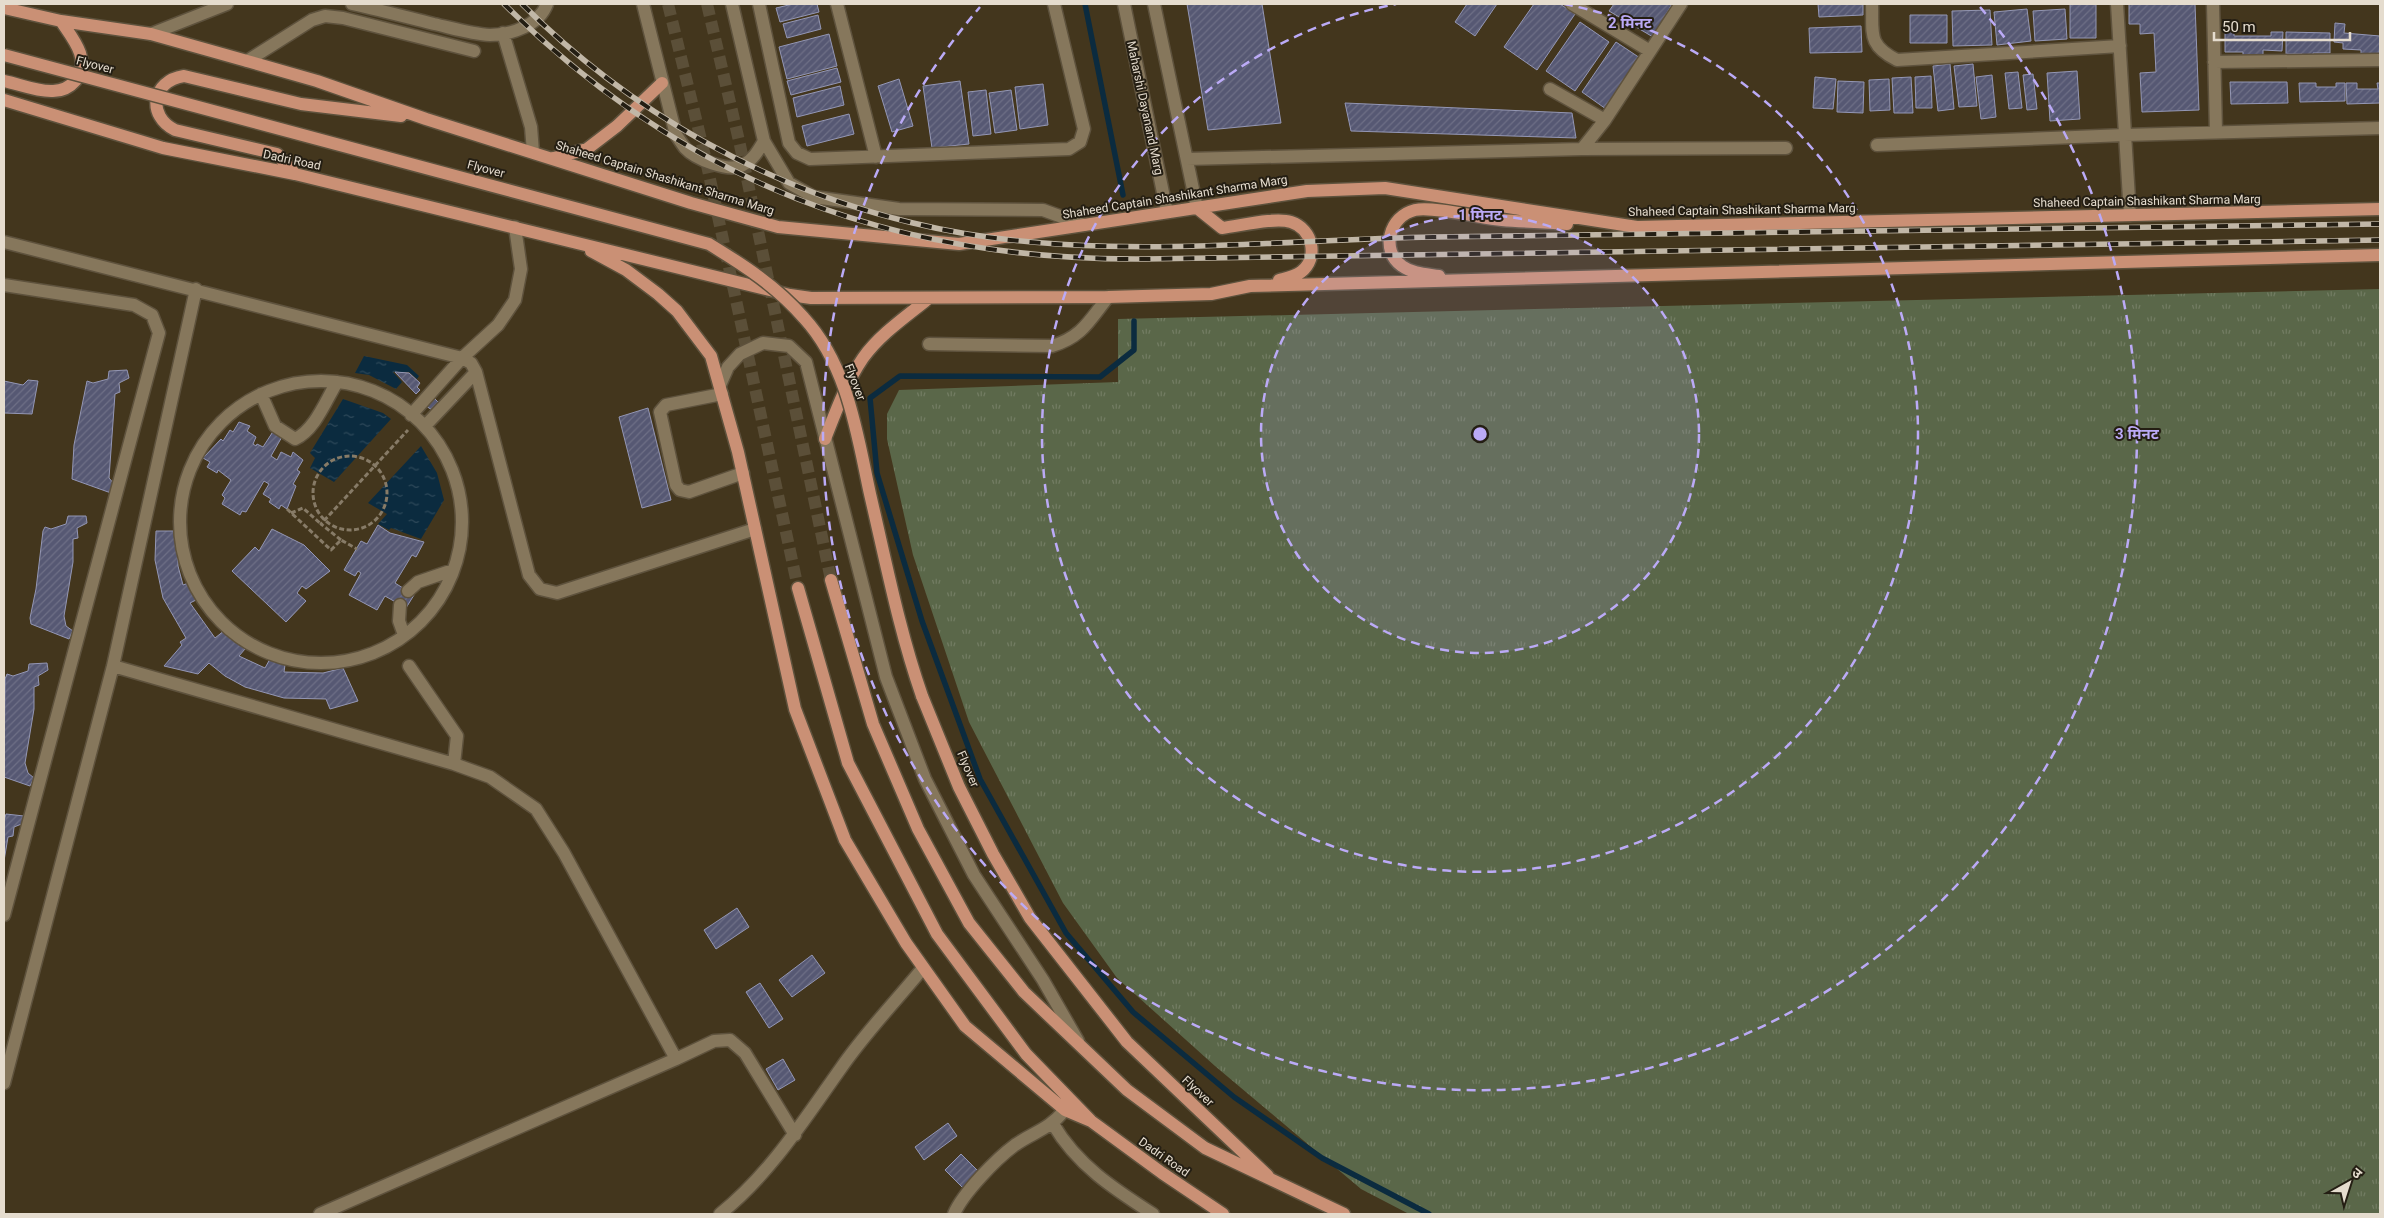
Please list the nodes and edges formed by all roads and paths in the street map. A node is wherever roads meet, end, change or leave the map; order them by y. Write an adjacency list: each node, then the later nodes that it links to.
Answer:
1 (227, 4): 19 (street)
2 (352, 4): 18 (street)
3 (547, 4): 18 (street)
4 (643, 4): 28 (street)
5 (732, 4): 36 (street)
6 (759, 4): 41 (street)
7 (837, 4): 41 (street)
8 (1054, 4): 41 (street)
9 (1124, 4): 47 (street, Maharshi Dayanand Marg)
10 (1154, 4): 43 (street)
11 (1572, 4): 22 (street)
12 (1681, 4): 22 (street)
13 (1872, 4): 20 (street)
14 (2117, 4): 20 (street)
15 (2213, 4): 26 (street)
16 (4, 8): 17 (main road, Shaheed Captain Shashikant Sharma Marg)
17 (61, 22): 19 (main road, Shaheed Captain Shashikant Sharma Marg); 27 (main road)
18 (503, 33): 40 (street)
19 (151, 34): 25 (main road, Shaheed Captain Shashikant Sharma Marg)
20 (2120, 46): 35 (street)
21 (474, 51): 25 (street)
22 (1650, 51): 32 (street)
23 (4, 55): 95 (main road, Flyover, bridge)
24 (2380, 60): 26 (street)
25 (247, 61): 31 (main road, Shaheed Captain Shashikant Sharma Marg)
26 (2214, 62): 34 (street)
27 (4, 81)
28 (662, 83): 36 (street); 42 (main road)
29 (1550, 89): 32 (street)
30 (4, 100): 44 (main road, Dadri Road)
31 (426, 119): 40 (main road, Shaheed Captain Shashikant Sharma Marg); 44 (main road)
32 (1605, 120): 39 (street)
33 (2380, 128): 34 (street)
34 (2216, 132): 35 (street)
35 (2125, 135): 37 (street); 48 (street)
36 (764, 141): 49 (street)
37 (1877, 145)
38 (1786, 148): 39 (street)
39 (1582, 149): 43 (street)
40 (533, 152): 42 (main road, Shaheed Captain Shashikant Sharma Marg)
41 (876, 157)
42 (554, 158): 49 (main road, Shaheed Captain Shashikant Sharma Marg)
43 (1187, 160): 45 (street)
44 (295, 174): 50 (main road, Dadri Road)
45 (1198, 208): 47 (main road, Shaheed Captain Shashikant Sharma Marg); 51 (main road, Shaheed Captain Shashikant Sharma Marg); 57 (main road)
46 (2380, 209): 48 (main road, Shaheed Captain Shashikant Sharma Marg)
47 (1167, 212): 49 (main road, Shaheed Captain Shashikant Sharma Marg)
48 (2130, 215): 51 (main road, Shaheed Captain Shashikant Sharma Marg)
49 (1084, 225)
50 (515, 227): 53 (main road, Dadri Road); 62 (street)
51 (1637, 227): 55 (main road)
52 (4, 242): 58 (street)
53 (575, 243): 59 (main road); 65 (main road)
54 (2380, 255): 55 (main road)
55 (1469, 281): 57 (main road)
56 (4, 285): 86 (street)
57 (1250, 286): 60 (main road)
58 (196, 289): 62 (street); 83 (street)
59 (930, 298): 60 (main road); 68 (main road)
60 (1108, 298): 61 (street)
61 (929, 344)
62 (462, 358): 63 (street); 67 (street)
63 (476, 372): 67 (street); 74 (street)
64 (336, 382): 66 (street); 66 (street); 67 (street)
65 (721, 390): 68 (street); 70 (main road); 70 (street)
66 (261, 394): 82 (street)
67 (418, 420): 69 (path); 77 (street)
68 (825, 439): 88 (street)
69 (375, 465): 73 (path); 73 (path); 73 (path)
70 (743, 473): 74 (main road)
71 (287, 510): 72 (path)
72 (291, 513): 73 (path); 75 (path)
73 (322, 522): 75 (path)
74 (756, 529): 87 (main road)
75 (341, 540): 76 (path)
76 (357, 549)
77 (453, 570): 80 (street); 82 (street)
78 (831, 580): 88 (main road)
79 (798, 588): 92 (main road)
80 (408, 591)
81 (400, 604): 82 (street)
82 (404, 635)
83 (113, 666): 85 (street); 90 (street)
84 (409, 666): 85 (street)
85 (454, 764): 89 (street)
86 (4, 915)
87 (923, 968): 91 (main road); 94 (street)
88 (1082, 1048): 95 (main road)
89 (676, 1059): 94 (street); 96 (street)
90 (4, 1083)
91 (1065, 1110): 92 (main road); 93 (street)
92 (1091, 1121): 100 (main road, Dadri Road)
93 (1053, 1124): 98 (street); 99 (street)
94 (795, 1135): 97 (street)
95 (1277, 1184): 101 (main road)
96 (320, 1214)
97 (720, 1214)
98 (954, 1214)
99 (1153, 1214)
100 (1223, 1214)
101 (1344, 1214)

